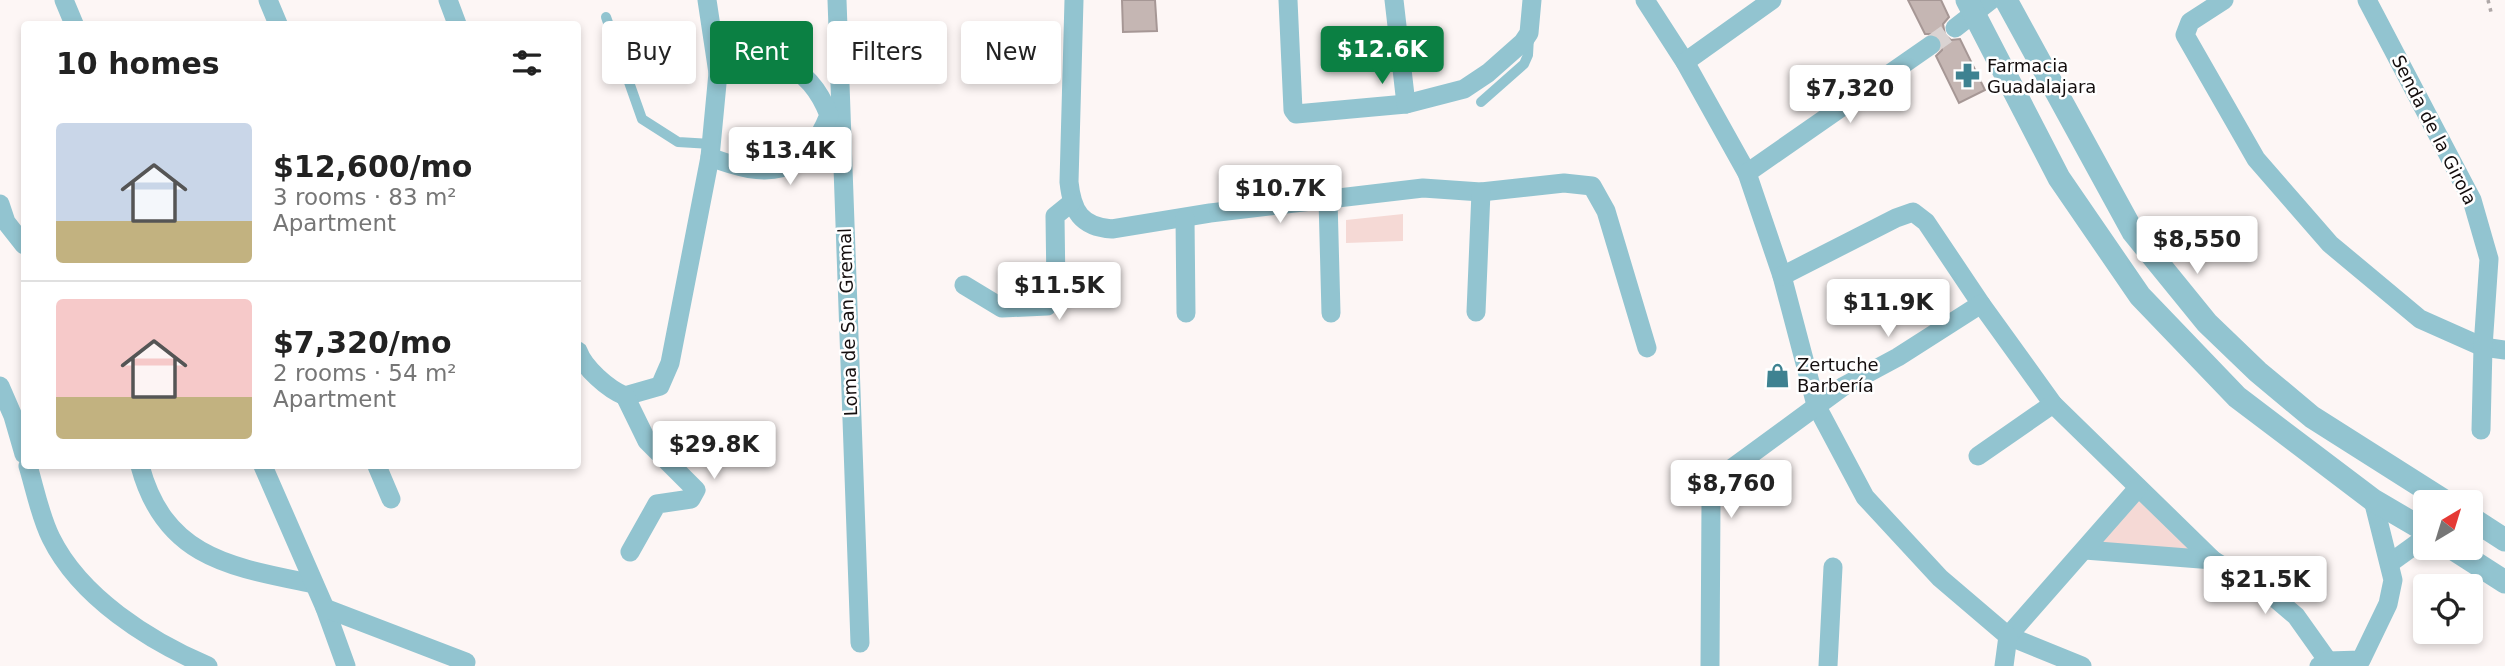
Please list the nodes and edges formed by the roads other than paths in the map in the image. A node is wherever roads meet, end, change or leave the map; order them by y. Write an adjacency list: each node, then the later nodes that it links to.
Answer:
1 (64, 0): 17 (street)
2 (268, 0): 18 (street)
3 (447, 0): 19 (street)
4 (707, 0): 20 (street)
5 (836, 0): 29 (street, Loma de San Gremal)
6 (1074, 0): 34 (street)
7 (1288, 0): 28 (street)
8 (1394, 0): 28 (street)
9 (1532, 0): 22 (street)
10 (1645, 0): 24 (street)
11 (1772, 0): 24 (street)
12 (2007, 0): 60 (street)
13 (2224, 0): 44 (street)
14 (2367, 0): 44 (street, Senda de la Girola)
15 (1977, 4): 21 (street); 62 (street)
16 (606, 17): 30 (lane)
17 (73, 21)
18 (277, 21)
19 (456, 21)
20 (710, 21)
21 (1955, 28)
22 (1529, 33): 27 (lane); 28 (street)
23 (1931, 45): 31 (street)
24 (1685, 62): 31 (street)
25 (718, 84): 30 (street)
26 (811, 84): 29 (street)
27 (1481, 102)
28 (1406, 104)
29 (835, 115): 30 (street); 77 (street, Loma de San Gremal)
30 (710, 150): 49 (street)
31 (1747, 173): 38 (street)
32 (1481, 192): 33 (street); 41 (street); 45 (street)
33 (1328, 199): 36 (street); 43 (street)
34 (1071, 203): 36 (street); 39 (street)
35 (0, 204): 37 (street)
36 (1185, 218): 42 (street)
37 (21, 241)
38 (1782, 276): 40 (street); 51 (street)
39 (964, 285)
40 (1981, 304): 50 (street); 51 (street)
41 (1476, 312)
42 (1186, 313)
43 (1331, 313)
44 (2483, 347): 46 (street); 52 (street, Senda de la Girola)
45 (1647, 348)
46 (2505, 350)
47 (581, 359): 49 (street)
48 (0, 386): 53 (street)
49 (625, 397): 68 (street)
50 (2053, 404): 54 (street); 59 (street)
51 (1816, 405): 76 (street); 83 (street)
52 (2481, 430)
53 (21, 443)
54 (1978, 456)
55 (29, 469): 81 (street)
56 (141, 469): 74 (street)
57 (264, 469): 74 (street)
58 (378, 469): 61 (street)
59 (2138, 488): 67 (street); 69 (street)
60 (2427, 490)
61 (391, 499)
62 (2373, 500): 63 (street); 71 (street)
63 (2413, 523)
64 (2483, 526): 65 (street)
65 (2505, 540)
66 (2413, 546): 71 (street)
67 (2085, 550): 69 (street); 76 (street)
68 (630, 552)
69 (2213, 560): 79 (street)
70 (2471, 560): 73 (street)
71 (2390, 563): 80 (street)
72 (1833, 567): 84 (street)
73 (2505, 582)
74 (314, 584): 75 (street)
75 (325, 608): 78 (street); 82 (street)
76 (2008, 636): 85 (street); 86 (street)
77 (860, 643)
78 (466, 662)
79 (2324, 663): 80 (street)
80 (2363, 663)
81 (208, 666)
82 (346, 666)
83 (1710, 666)
84 (1828, 666)
85 (2004, 666)
86 (2082, 666)

